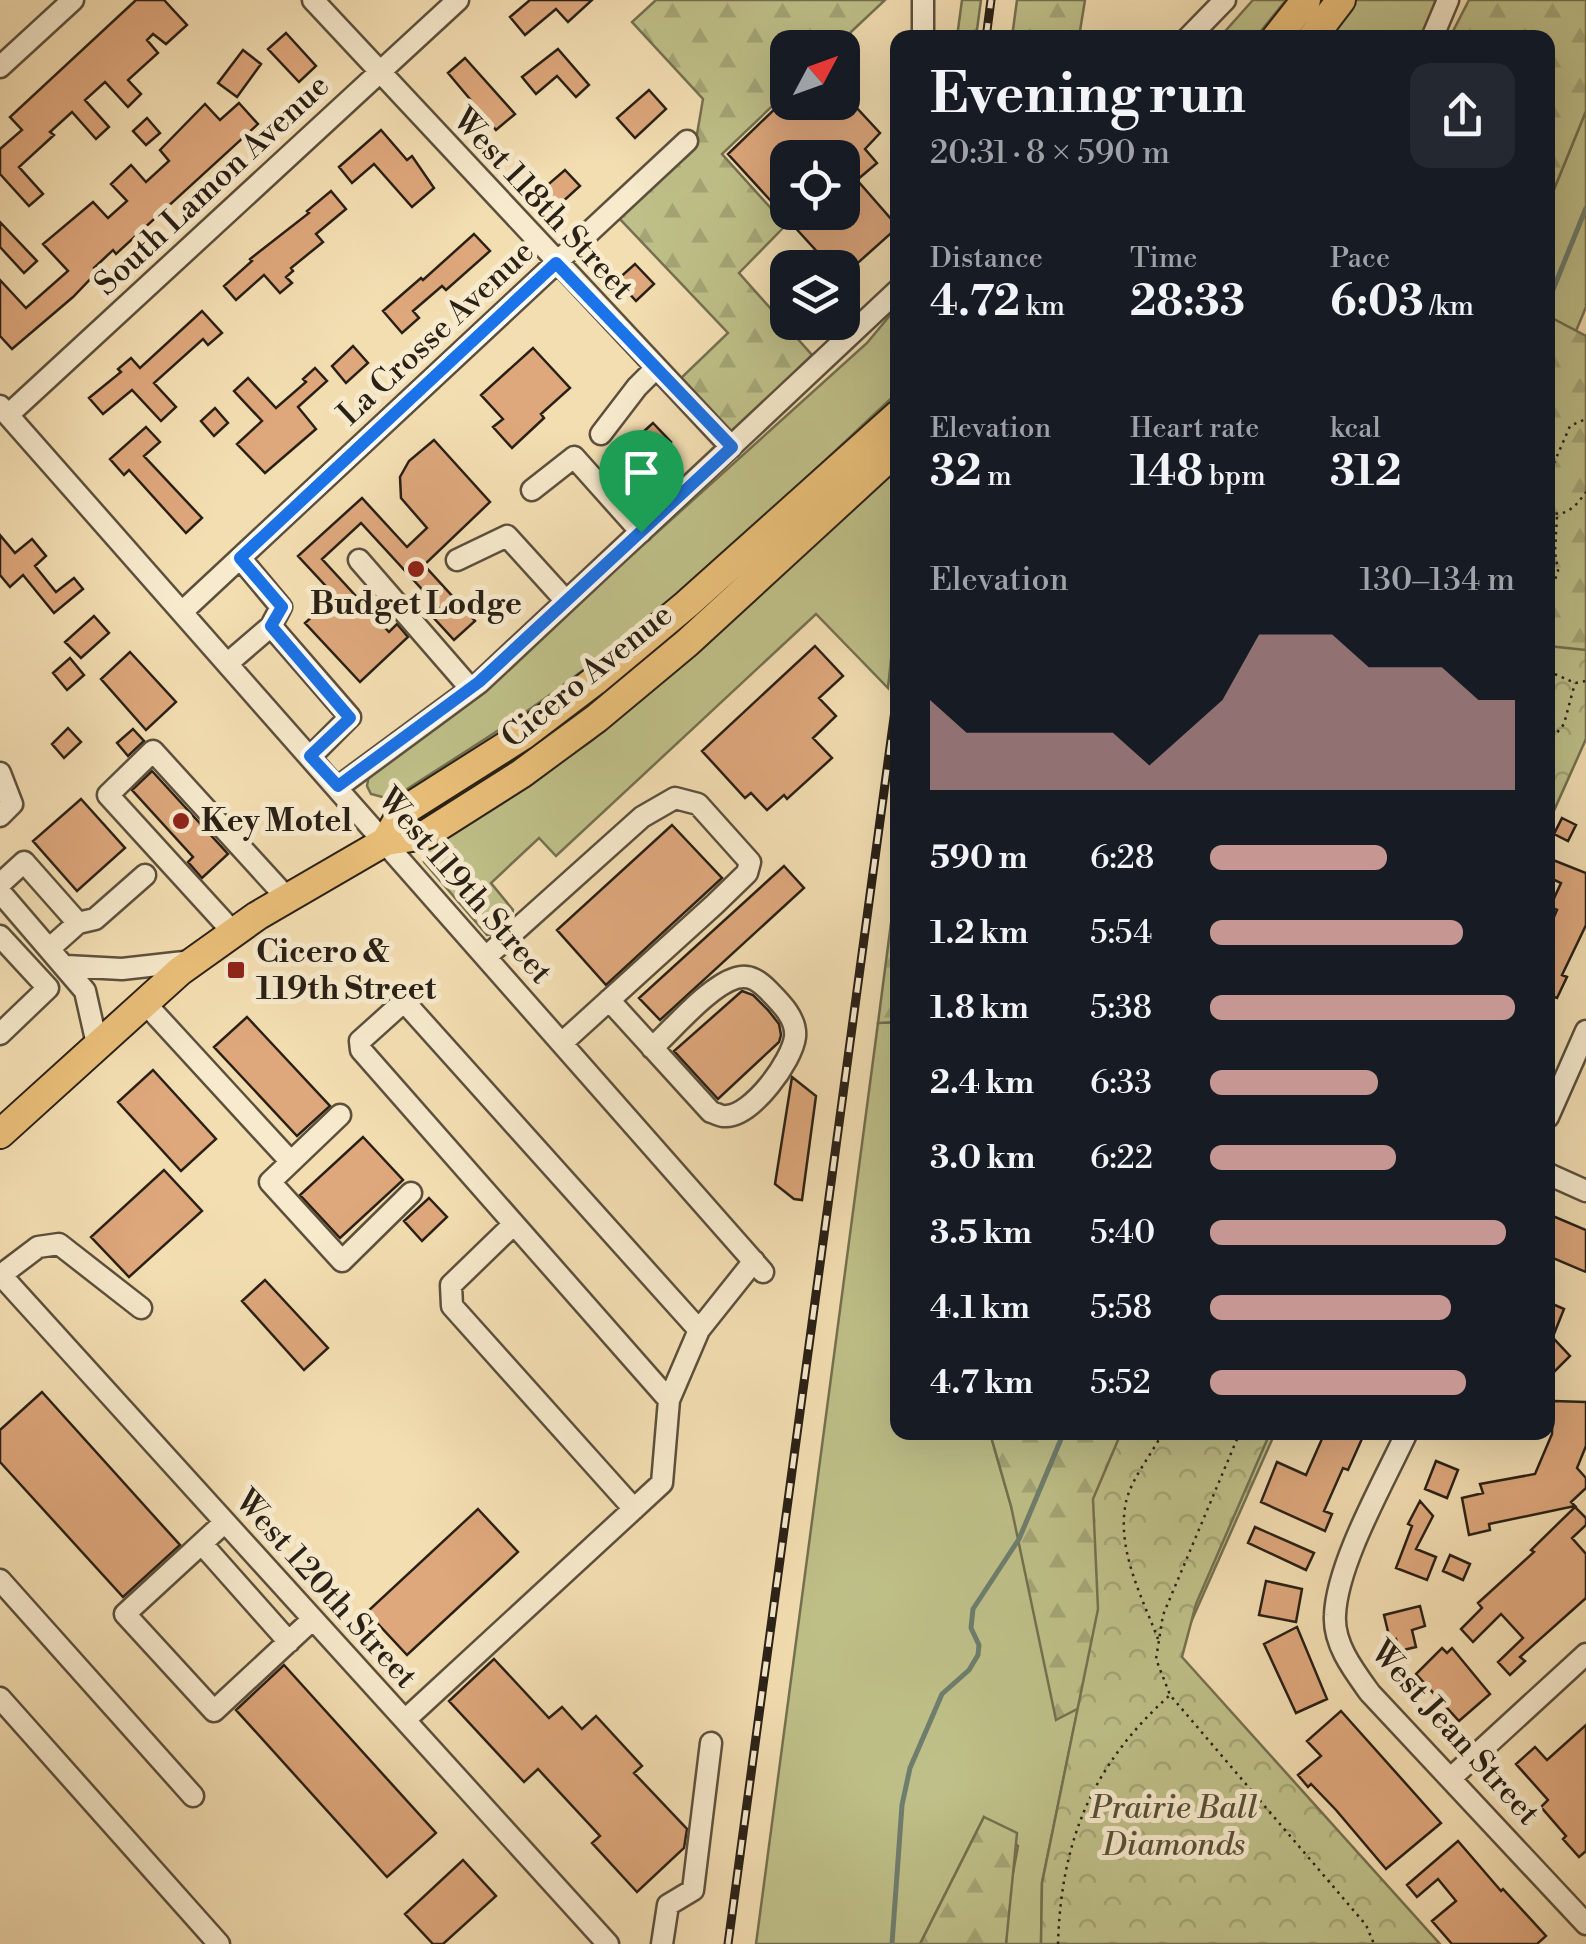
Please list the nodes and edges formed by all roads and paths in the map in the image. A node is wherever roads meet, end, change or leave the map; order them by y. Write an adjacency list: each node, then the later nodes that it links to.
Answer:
1 (73, 0): 14 (street)
2 (313, 0): 15 (street, West 118th Street)
3 (458, 0): 15 (street, South Lamon Avenue)
4 (923, 0): 9 (street)
5 (1226, 0): 10 (street)
6 (1306, 0): 11 (main road)
7 (1341, 0): 12 (main road)
8 (1448, 0): 13 (street)
9 (923, 30)
10 (1196, 30)
11 (1282, 30)
12 (1318, 30)
13 (1435, 30)
14 (0, 67)
15 (379, 72): 17 (street, West 118th Street); 20 (street, South Lamon Avenue)
16 (687, 140): 17 (street, La Crosse Avenue)
17 (556, 263): 19 (street, West 118th Street); 34 (street, La Crosse Avenue)
18 (890, 298): 24 (street, Cicero Avenue)
19 (656, 368): 23 (street); 24 (street, West 118th Street)
20 (4, 411): 39 (street, West 119th Street)
21 (1586, 419): 26 (path)
22 (890, 422): 51 (main road, Cicero Avenue)
23 (601, 434)
24 (732, 447): 31 (street, Cicero Avenue)
25 (890, 456): 51 (main road, Cicero Avenue)
26 (1555, 461)
27 (532, 490): 31 (street)
28 (1586, 492): 30 (path)
29 (1555, 515): 30 (path)
30 (1558, 516): 32 (path)
31 (641, 532): 38 (street, Cicero Avenue)
32 (1555, 552)
33 (1555, 552): 37 (path)
34 (240, 558): 39 (street, La Crosse Avenue); 40 (street)
35 (359, 560): 45 (street)
36 (457, 560): 38 (street)
37 (1555, 580)
38 (566, 602): 45 (street, Cicero Avenue)
39 (182, 611): 41 (street, West 119th Street)
40 (271, 626): 41 (street); 47 (street)
41 (228, 663): 47 (street, West 119th Street)
42 (1555, 674): 44 (path)
43 (1586, 681): 44 (path)
44 (1575, 683): 46 (path)
45 (471, 689): 49 (street, Cicero Avenue)
46 (1555, 735)
47 (310, 756): 49 (street, West 119th Street)
48 (0, 773): 50 (street)
49 (338, 786): 51 (street, West 119th Street)
50 (0, 816)
51 (386, 842): 55 (main road, Cicero Avenue); 60 (street, West 119th Street)
52 (145, 875): 56 (street)
53 (0, 884): 56 (street)
54 (0, 892): 59 (street)
55 (287, 898): 57 (main road, Cicero Avenue); 57 (street)
56 (78, 923): 59 (street)
57 (234, 932): 61 (main road, Cicero Avenue)
58 (0, 936): 66 (street)
59 (50, 948): 62 (street)
60 (487, 956): 63 (street); 67 (street, West 119th Street)
61 (194, 960): 62 (street); 64 (main road, Cicero Avenue)
62 (66, 966): 68 (street)
63 (609, 1000): 67 (street); 69 (street)
64 (144, 1002): 68 (main road, Cicero Avenue); 73 (street)
65 (1586, 1031): 70 (street)
66 (0, 1034)
67 (563, 1042): 80 (street, West 119th Street)
68 (97, 1044): 72 (main road, Cicero Avenue)
69 (652, 1048): 69 (street)
70 (1555, 1101)
71 (340, 1116): 73 (street)
72 (0, 1134)
73 (292, 1162): 76 (street)
74 (1555, 1177): 75 (street)
75 (1586, 1191)
76 (411, 1193)
77 (514, 1224): 80 (street); 81 (street); 85 (street)
78 (0, 1275): 79 (street); 86 (street, West 120th Street)
79 (141, 1308)
80 (699, 1330): 81 (street)
81 (669, 1400): 85 (street)
82 (1159, 1440): 90 (path)
83 (1237, 1440): 90 (path)
84 (1403, 1440): 97 (street, West Jean Street)
85 (634, 1509): 95 (street)
86 (225, 1522): 87 (street); 89 (street, West 120th Street)
87 (202, 1544): 91 (street); 91 (street)
88 (0, 1580): 98 (street)
89 (313, 1620): 91 (street); 95 (street, West 120th Street)
90 (1159, 1640): 93 (path)
91 (289, 1642)
92 (1586, 1654): 97 (street)
93 (1170, 1695): 103 (path); 104 (path)
94 (0, 1698): 100 (street)
95 (404, 1720): 101 (street, West 120th Street)
96 (712, 1743): 102 (street)
97 (1452, 1777): 99 (street, West Jean Street)
98 (193, 1796)
99 (1586, 1924)
100 (219, 1944)
101 (608, 1944)
102 (662, 1944)
103 (1058, 1944)
104 (1374, 1944)

